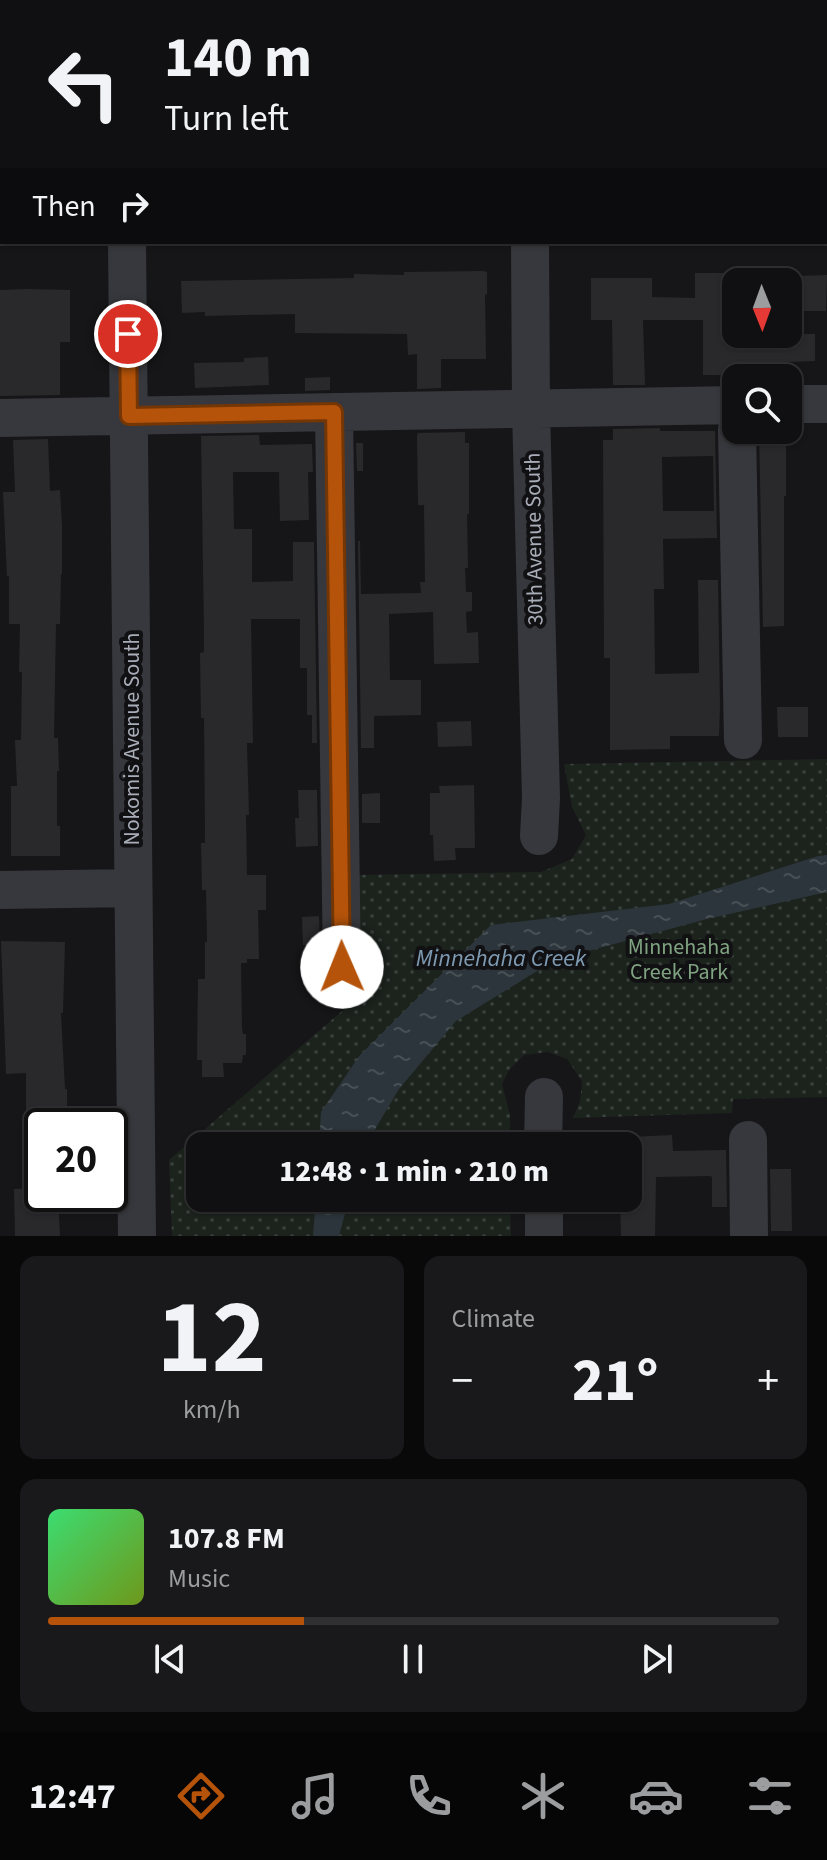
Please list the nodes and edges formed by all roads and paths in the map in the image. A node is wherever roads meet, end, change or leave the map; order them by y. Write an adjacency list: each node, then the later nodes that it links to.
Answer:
1 (127, 244): 8 (street, Nokomis Avenue South)
2 (530, 244): 6 (street, 30th Avenue South)
3 (802, 404): 4 (street)
4 (827, 404)
5 (722, 405): 6 (street)
6 (531, 409): 7 (street); 12 (street, 30th Avenue South)
7 (334, 412): 8 (street); 15 (street)
8 (129, 416): 9 (street); 13 (street, Nokomis Avenue South)
9 (0, 418)
10 (737, 444): 11 (street)
11 (743, 740)
12 (539, 836)
13 (133, 888): 14 (street); 20 (street, Nokomis Avenue South)
14 (0, 890)
15 (342, 967)
16 (544, 1097): 17 (street)
17 (543, 1132)
18 (748, 1140): 22 (street)
19 (544, 1212): 21 (street)
20 (137, 1236)
21 (544, 1236)
22 (749, 1236)

